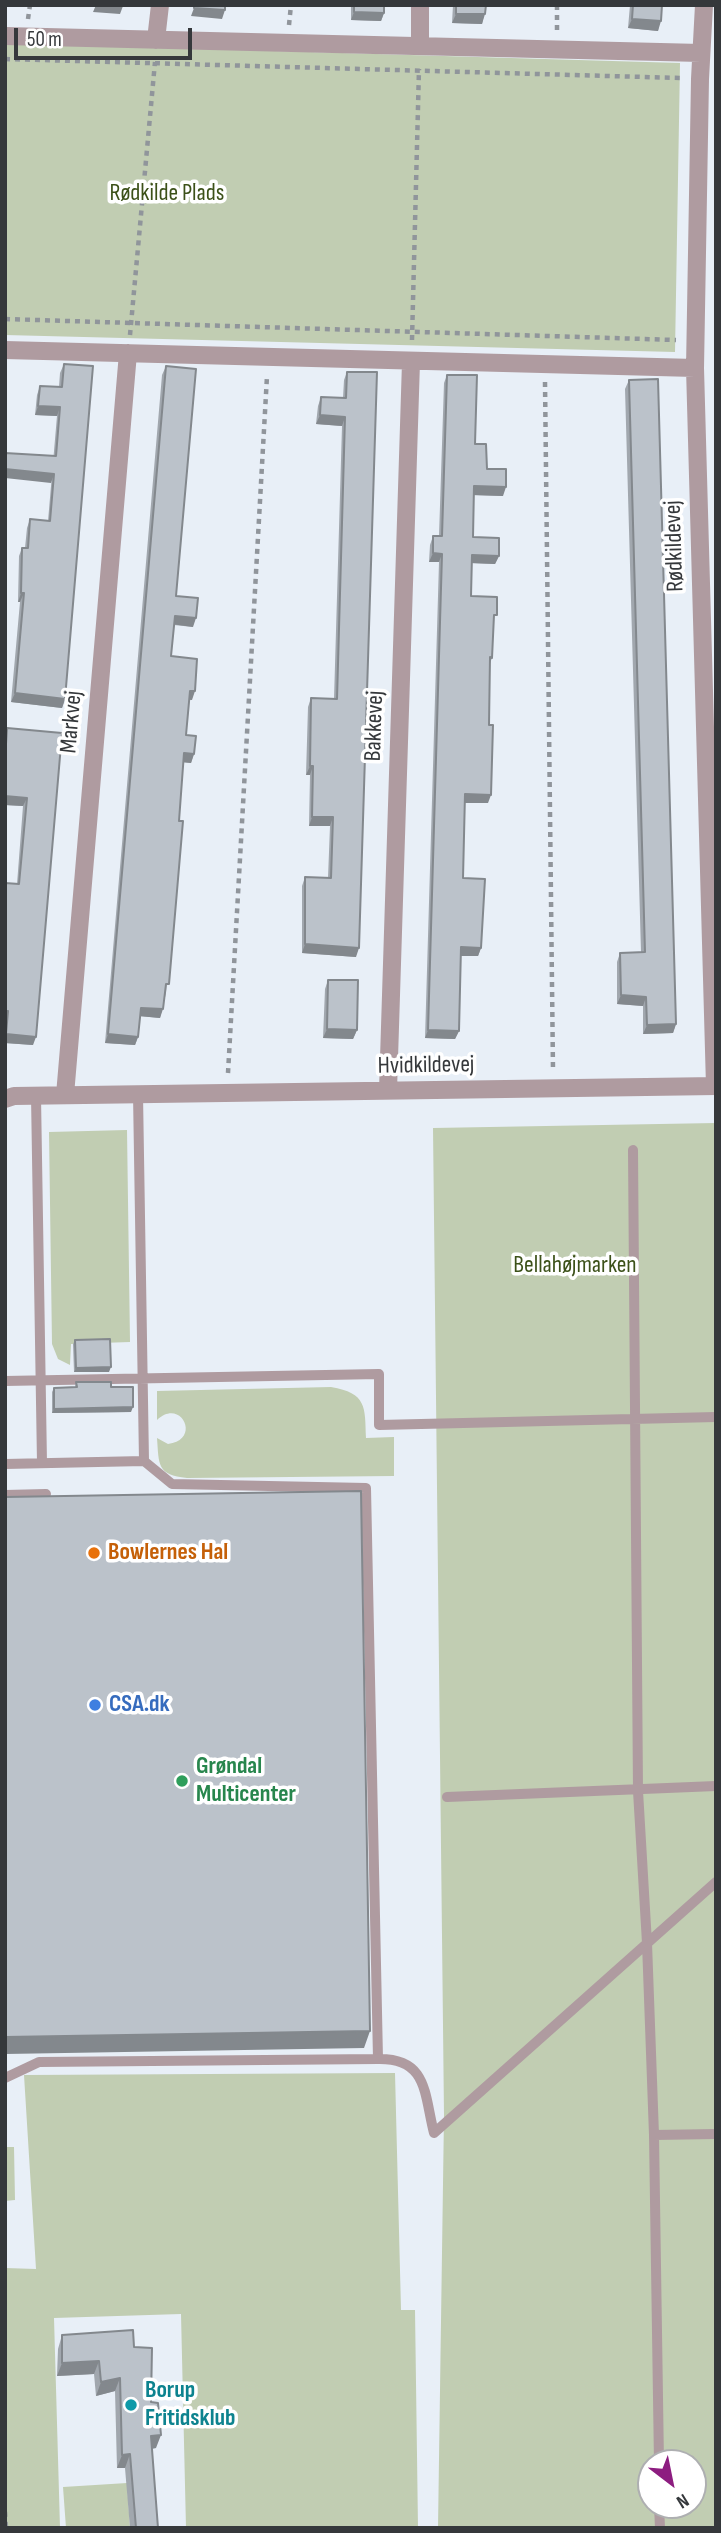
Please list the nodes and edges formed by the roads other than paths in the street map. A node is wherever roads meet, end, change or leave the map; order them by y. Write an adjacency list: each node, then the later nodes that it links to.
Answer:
1 (160, 5): 5 (street)
2 (420, 5): 6 (street)
3 (704, 5): 7 (street, Rødkildevej)
4 (5, 36): 5 (street)
5 (156, 40): 6 (street)
6 (420, 46): 7 (street)
7 (701, 52): 11 (street, Rødkildevej)
8 (5, 350): 9 (street)
9 (128, 353): 10 (street); 15 (street, Markvej)
10 (411, 362): 11 (street); 13 (street, Bakkevej)
11 (695, 368): 12 (street, Rødkildevej)
12 (716, 1086): 13 (street, Hvidkildevej)
13 (388, 1090): 14 (street, Hvidkildevej)
14 (138, 1094): 15 (street, Hvidkildevej); 19 (lane)
15 (65, 1095): 17 (street, Hvidkildevej)
16 (8, 1096): 17 (street, Hvidkildevej)
17 (36, 1096): 20 (lane)
18 (633, 1150): 23 (lane)
19 (142, 1378): 20 (lane); 23 (lane); 24 (lane)
20 (40, 1380): 21 (lane); 25 (lane)
21 (5, 1381)
22 (716, 1417): 23 (lane)
23 (636, 1418): 30 (lane)
24 (144, 1461): 25 (lane); 34 (lane)
25 (42, 1463): 26 (lane)
26 (5, 1464)
27 (46, 1494): 28 (lane)
28 (5, 1495)
29 (716, 1786): 30 (lane)
30 (638, 1791): 31 (lane); 33 (lane)
31 (447, 1797)
32 (716, 1882): 33 (lane)
33 (647, 1943): 34 (lane); 37 (lane)
34 (378, 2059): 35 (lane)
35 (5, 2078)
36 (716, 2134): 37 (lane)
37 (654, 2135): 38 (lane)
38 (659, 2449)

